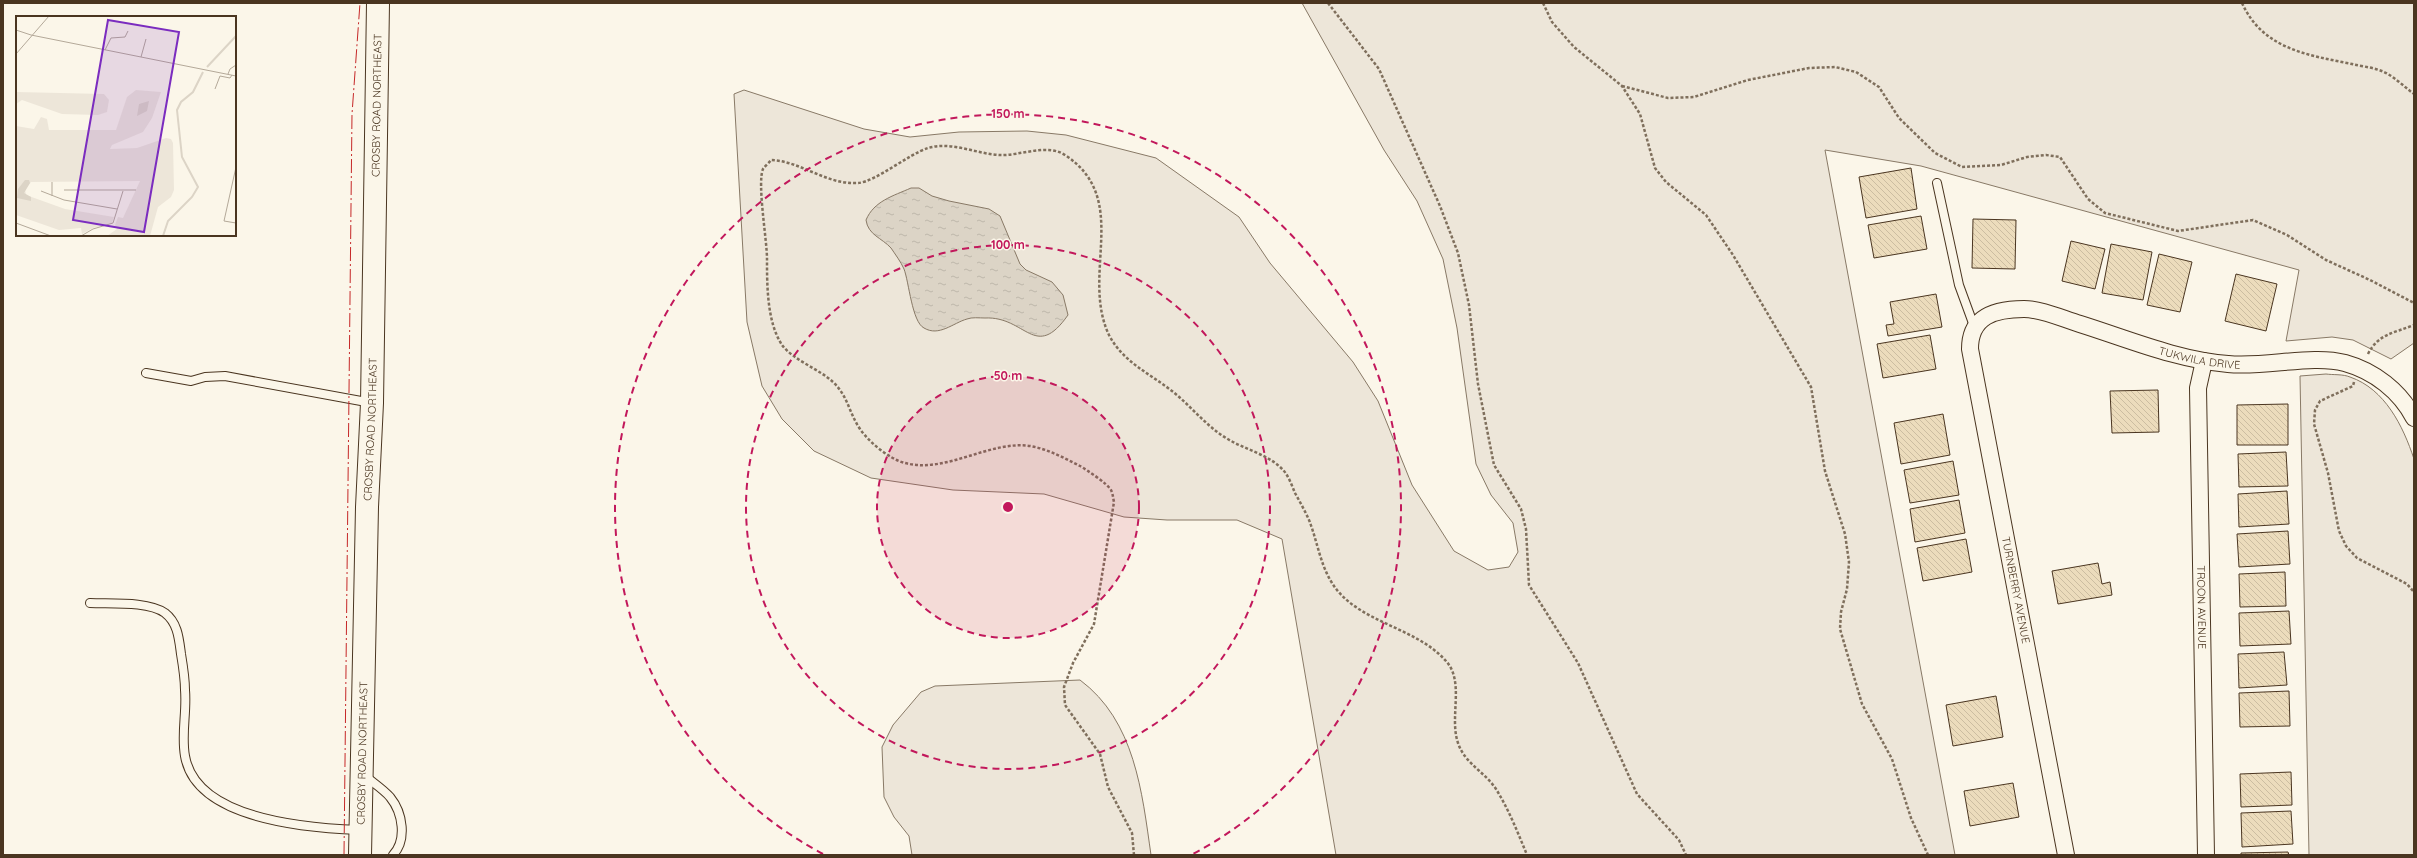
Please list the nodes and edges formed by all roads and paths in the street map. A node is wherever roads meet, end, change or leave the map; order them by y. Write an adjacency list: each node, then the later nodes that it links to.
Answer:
1 (378, 3): 14 (street, CROSBY ROAD NORTHEAST)
2 (1328, 3): 24 (path)
3 (1543, 3): 5 (path)
4 (2242, 3): 6 (path)
5 (1622, 86): 8 (path); 25 (path)
6 (2414, 94)
7 (1937, 183): 10 (lane)
8 (2414, 303)
9 (2414, 325): 12 (path)
10 (1974, 326): 11 (street, TUKWILA DRIVE); 26 (street, TURNBERRY AVENUE)
11 (2204, 361): 12 (street, TUKWILA DRIVE); 27 (street, TROON AVENUE)
12 (2360, 368): 15 (street, TUKWILA DRIVE); 16 (path)
13 (146, 373): 14 (lane)
14 (372, 403): 18 (street, CROSBY ROAD NORTHEAST)
15 (2414, 418)
16 (2414, 592)
17 (90, 603): 19 (lane)
18 (362, 772): 19 (street, CROSBY ROAD NORTHEAST); 21 (lane)
19 (360, 830): 20 (street, CROSBY ROAD NORTHEAST)
20 (360, 855)
21 (393, 855)
22 (1134, 855): 23 (path)
23 (1527, 855)
24 (1686, 855)
25 (1928, 855)
26 (2066, 855)
27 (2206, 855)

